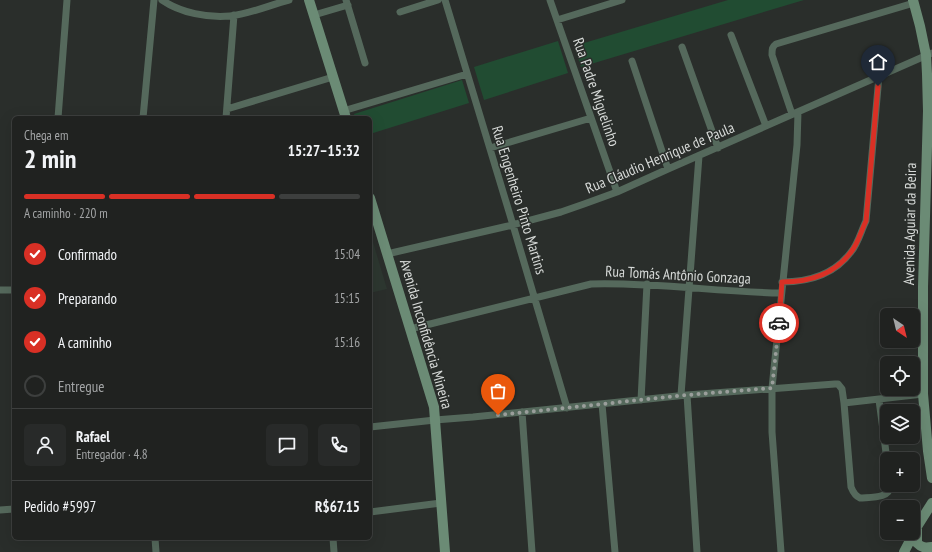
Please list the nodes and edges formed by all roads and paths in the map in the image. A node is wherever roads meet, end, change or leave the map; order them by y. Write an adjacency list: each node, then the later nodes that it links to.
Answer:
1 (67, 0): 28 (street)
2 (154, 0): 29 (street)
3 (162, 0): 13 (street)
4 (290, 0): 13 (street)
5 (309, 0): 14 (main road)
6 (438, 0): 12 (street)
7 (445, 0): 21 (street, Rua Engenheiro Pinto Martins)
8 (550, 0): 15 (street, Rua Padre Miguelinho)
9 (622, 0): 15 (street)
10 (914, 1): 18 (main road, Avenida Aguiar da Beira); 25 (street)
11 (347, 2): 14 (street); 20 (street)
12 (400, 12)
13 (234, 15): 24 (street)
14 (314, 15): 23 (main road)
15 (557, 20): 31 (street, Rua Padre Miguelinho)
16 (732, 35): 32 (street)
17 (682, 47): 34 (street)
18 (929, 54): 22 (street, Rua Cláudio Henrique de Paula); 27 (main road, Avenida Aguiar da Beira)
19 (632, 61): 36 (street)
20 (365, 63)
21 (467, 74): 26 (street); 33 (street, Rua Engenheiro Pinto Martins)
22 (879, 76): 25 (street, Rua Cláudio Henrique de Paula); 41 (street)
23 (333, 77): 24 (street); 26 (main road)
24 (227, 109): 30 (street)
25 (795, 113): 32 (street, Rua Cláudio Henrique de Paula); 41 (street)
26 (345, 114)
27 (930, 114): 50 (main road, Avenida Aguiar da Beira)
28 (58, 116)
29 (143, 116)
30 (226, 116)
31 (591, 118): 33 (street); 37 (street, Rua Padre Miguelinho)
32 (766, 126): 34 (street, Rua Cláudio Henrique de Paula)
33 (490, 148): 39 (street, Rua Engenheiro Pinto Martins)
34 (718, 148): 35 (street, Rua Cláudio Henrique de Paula)
35 (699, 156): 36 (street, Rua Cláudio Henrique de Paula); 43 (street)
36 (668, 169): 37 (street, Rua Cláudio Henrique de Paula)
37 (617, 192): 39 (street, Rua Cláudio Henrique de Paula)
38 (372, 205): 40 (main road, Avenida Inconfidência Mineira)
39 (513, 225): 40 (street, Rua Cláudio Henrique de Paula); 47 (street, Rua Engenheiro Pinto Martins)
40 (387, 254): 48 (main road, Avenida Inconfidência Mineira)
41 (782, 282): 46 (street)
42 (647, 284): 43 (street, Rua Tomás Antônio Gonzaga); 47 (street, Rua Tomás Antônio Gonzaga); 52 (street)
43 (689, 287): 46 (street, Rua Tomás Antônio Gonzaga); 51 (street)
44 (0, 290): 45 (street)
45 (12, 290)
46 (781, 293): 49 (street)
47 (535, 298): 48 (street, Rua Tomás Antônio Gonzaga); 56 (street, Rua Engenheiro Pinto Martins)
48 (410, 329): 58 (main road, Avenida Inconfidência Mineira)
49 (772, 388): 51 (street); 54 (street); 80 (street)
50 (924, 394): 53 (street); 61 (main road, Avenida Aguiar da Beira)
51 (684, 395): 52 (street); 79 (street)
52 (641, 400): 55 (street)
53 (879, 400): 54 (street); 60 (street)
54 (844, 403): 62 (street)
55 (602, 404): 56 (street); 78 (street)
56 (567, 408): 57 (street)
57 (522, 412): 58 (street); 77 (street)
58 (435, 420): 59 (street); 64 (main road, Avenida Inconfidência Mineira)
59 (372, 427)
60 (886, 452)
61 (932, 478)
62 (889, 492)
63 (932, 503): 68 (main road)
64 (441, 504): 67 (street); 76 (main road, Avenida Inconfidência Mineira)
65 (12, 509): 66 (street)
66 (0, 510)
67 (372, 512)
68 (920, 522)
69 (155, 540): 74 (street)
70 (333, 540): 75 (street)
71 (910, 540): 81 (main road)
72 (917, 540): 73 (main road)
73 (932, 547)
74 (156, 552)
75 (334, 552)
76 (445, 552)
77 (532, 552)
78 (615, 552)
79 (697, 552)
80 (781, 552)
81 (904, 552)

